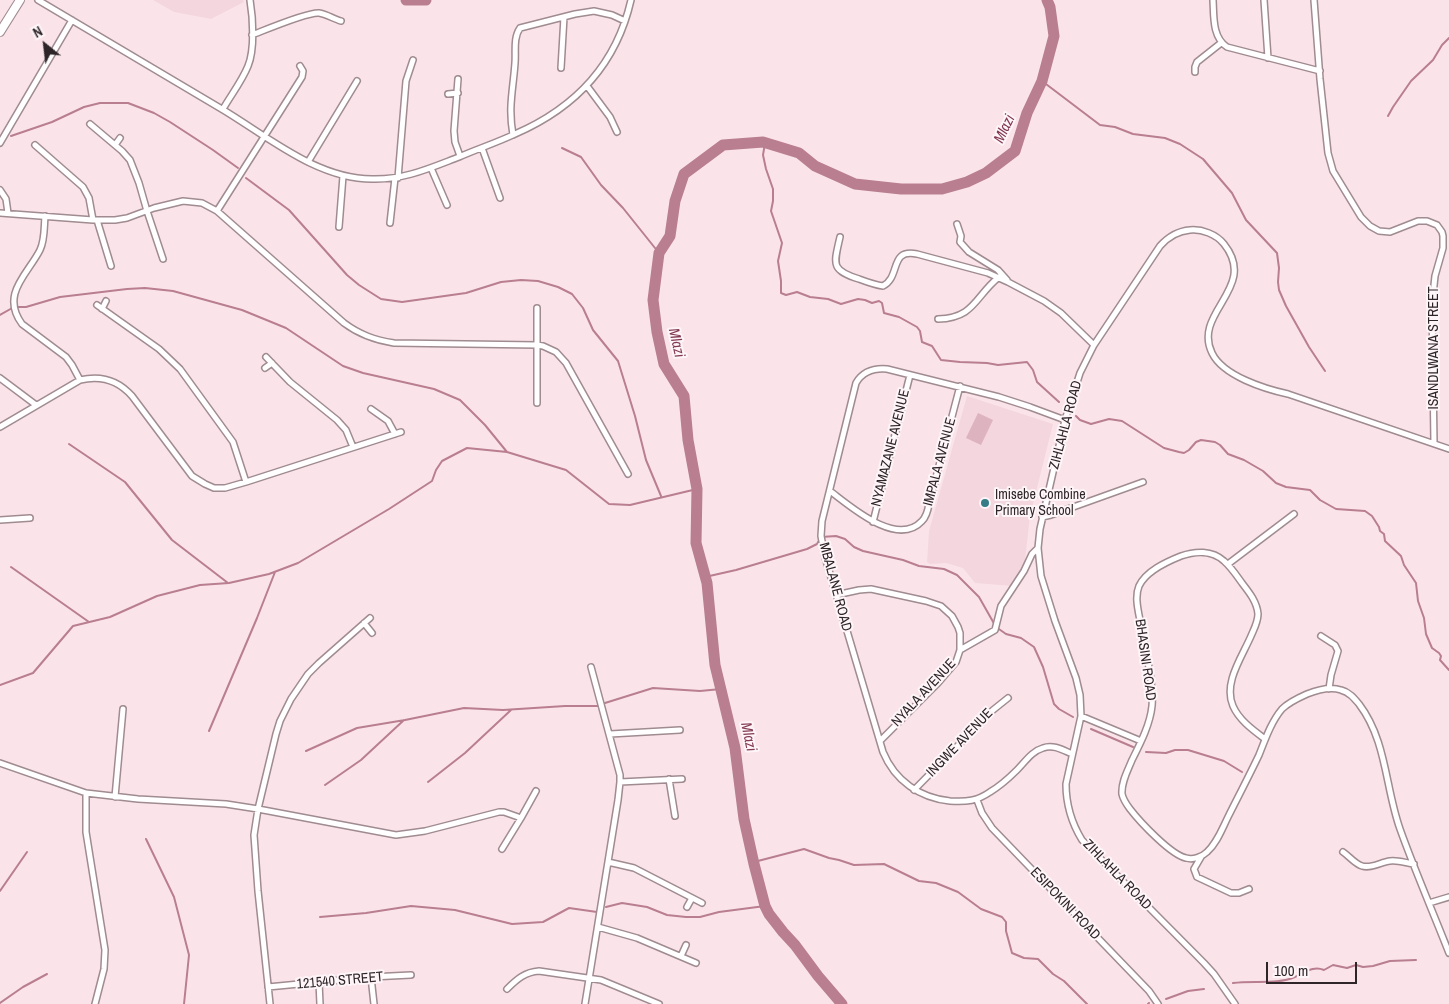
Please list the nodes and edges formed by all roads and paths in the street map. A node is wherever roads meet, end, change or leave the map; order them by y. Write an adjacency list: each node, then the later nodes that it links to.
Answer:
1 (20, 0): 12 (street)
2 (38, 0): 9 (street)
3 (250, 0): 13 (street)
4 (631, 0): 10 (street)
5 (1213, 0): 14 (street)
6 (1264, 0): 15 (street)
7 (1314, 0): 19 (street, ISANDLWANA STREET)
8 (564, 17): 10 (street); 18 (street); 29 (street)
9 (72, 20): 26 (street); 32 (street)
10 (625, 21): 23 (street)
11 (341, 22): 13 (street)
12 (0, 32)
13 (252, 35): 26 (street)
14 (1221, 43): 15 (street); 20 (street)
15 (1268, 58): 19 (street)
16 (413, 60): 40 (street)
17 (300, 66): 30 (street)
18 (560, 68)
19 (1320, 71): 79 (street, ISANDLWANA STREET)
20 (1195, 72)
21 (458, 79): 24 (street)
22 (357, 81): 37 (street)
23 (586, 86): 28 (street); 29 (street)
24 (458, 93): 25 (street); 36 (street)
25 (448, 94)
26 (223, 109): 30 (street)
27 (90, 124): 34 (street)
28 (617, 132)
29 (513, 135): 35 (street)
30 (265, 136): 37 (street); 45 (street)
31 (120, 138): 34 (street)
32 (0, 143)
33 (35, 145): 49 (street)
34 (115, 145): 44 (street)
35 (482, 148): 36 (street); 42 (street)
36 (460, 156): 38 (street)
37 (308, 162): 39 (street)
38 (431, 168): 40 (street); 43 (street)
39 (343, 176): 40 (street); 52 (street)
40 (396, 178): 50 (street)
41 (0, 190): 47 (street)
42 (500, 198)
43 (447, 205)
44 (146, 211): 45 (street); 49 (street); 54 (street)
45 (216, 211): 64 (street)
46 (0, 212): 47 (street)
47 (8, 213): 48 (street)
48 (45, 216): 49 (street); 70 (street)
49 (95, 220): 55 (street)
50 (390, 223)
51 (957, 224): 57 (street)
52 (339, 227)
53 (840, 237): 56 (street)
54 (163, 259)
55 (111, 266)
56 (999, 277): 57 (street); 62 (street)
57 (1008, 282): 63 (street)
58 (106, 301): 61 (street)
59 (97, 305): 61 (street)
60 (537, 308): 64 (street)
61 (102, 309): 83 (street)
62 (938, 319)
63 (1094, 345): 75 (street, ZIHLAHLA ROAD); 79 (street, ZIHLAHLA ROAD)
64 (537, 346): 72 (street); 82 (street)
65 (266, 356): 66 (street)
66 (272, 363): 67 (street); 80 (street)
67 (265, 368)
68 (910, 375): 71 (street, MBALANE ROAD); 85 (street, MBALANE ROAD); 90 (street, NYAMAZANE AVENUE)
69 (0, 378): 73 (street)
70 (80, 380): 73 (street); 83 (street)
71 (960, 386): 75 (street, MBALANE ROAD); 90 (street, IMPALA AVENUE)
72 (537, 403)
73 (36, 405): 76 (street)
74 (371, 408): 78 (street)
75 (1065, 420): 87 (street, ZIHLAHLA ROAD)
76 (0, 426)
77 (401, 432): 78 (street)
78 (395, 434): 80 (street)
79 (1434, 443): 81 (street, ZIHLAHLA ROAD)
80 (353, 447): 83 (street)
81 (1449, 449)
82 (628, 474)
83 (246, 482)
84 (1143, 482): 87 (street)
85 (830, 491): 90 (street, IMPALA AVENUE); 93 (street, MBALANE ROAD)
86 (1294, 514): 92 (street)
87 (1042, 516): 91 (street, ZIHLAHLA ROAD)
88 (30, 518): 89 (street)
89 (0, 520)
90 (873, 522)
91 (1038, 548): 98 (street); 103 (street, ZIHLAHLA ROAD)
92 (1228, 564): 106 (street, BHASINI ROAD); 108 (street, BHASINI ROAD)
93 (836, 595): 98 (street, NYALA AVENUE); 107 (street, MBALANE ROAD)
94 (370, 618): 95 (street)
95 (364, 623): 96 (street); 119 (street)
96 (372, 633)
97 (1322, 636): 100 (street)
98 (960, 650): 107 (street, NYALA AVENUE)
99 (591, 667): 105 (street)
100 (1329, 689): 106 (street); 126 (street)
101 (1008, 698): 114 (street, INGWE AVENUE)
102 (123, 709): 117 (street)
103 (1080, 716): 108 (street); 109 (street, ZIHLAHLA ROAD)
104 (680, 730): 105 (street)
105 (610, 734): 113 (street)
106 (1265, 740): 124 (street)
107 (880, 741): 114 (street, MBALANE ROAD)
108 (1141, 741): 124 (street, BHASINI ROAD)
109 (1072, 754): 118 (street); 151 (street, ZIHLAHLA ROAD)
110 (0, 763): 116 (street)
111 (682, 778): 112 (street)
112 (669, 779): 113 (street); 120 (street)
113 (620, 782): 125 (street)
114 (914, 790): 118 (street, MBALANE ROAD)
115 (536, 791): 121 (street)
116 (86, 793): 117 (street); 144 (street)
117 (114, 797): 119 (street)
118 (977, 800): 150 (street, ESIPOKINI ROAD)
119 (258, 809): 121 (street); 142 (street)
120 (675, 816)
121 (521, 818): 122 (street)
122 (502, 848)
123 (1343, 852): 126 (street)
124 (1202, 856): 127 (street)
125 (608, 862): 129 (street); 133 (street)
126 (1414, 864): 130 (street)
127 (1249, 888)
128 (1449, 897): 130 (street)
129 (692, 898): 131 (street); 132 (street)
130 (1429, 902): 135 (street)
131 (702, 903)
132 (687, 907)
133 (598, 927): 136 (street); 140 (street)
134 (686, 945): 136 (street)
135 (1449, 953)
136 (681, 956): 137 (street)
137 (696, 963)
138 (411, 975): 139 (street, 121540 STREET)
139 (371, 977): 141 (street, 121540 STREET); 147 (street)
140 (589, 978): 143 (street); 148 (street); 149 (street)
141 (319, 982): 142 (street, 121540 STREET); 146 (street)
142 (268, 987): 145 (street)
143 (507, 989)
144 (95, 1004)
145 (270, 1004)
146 (320, 1004)
147 (374, 1004)
148 (585, 1004)
149 (659, 1004)
150 (1158, 1004)
151 (1235, 1004)

